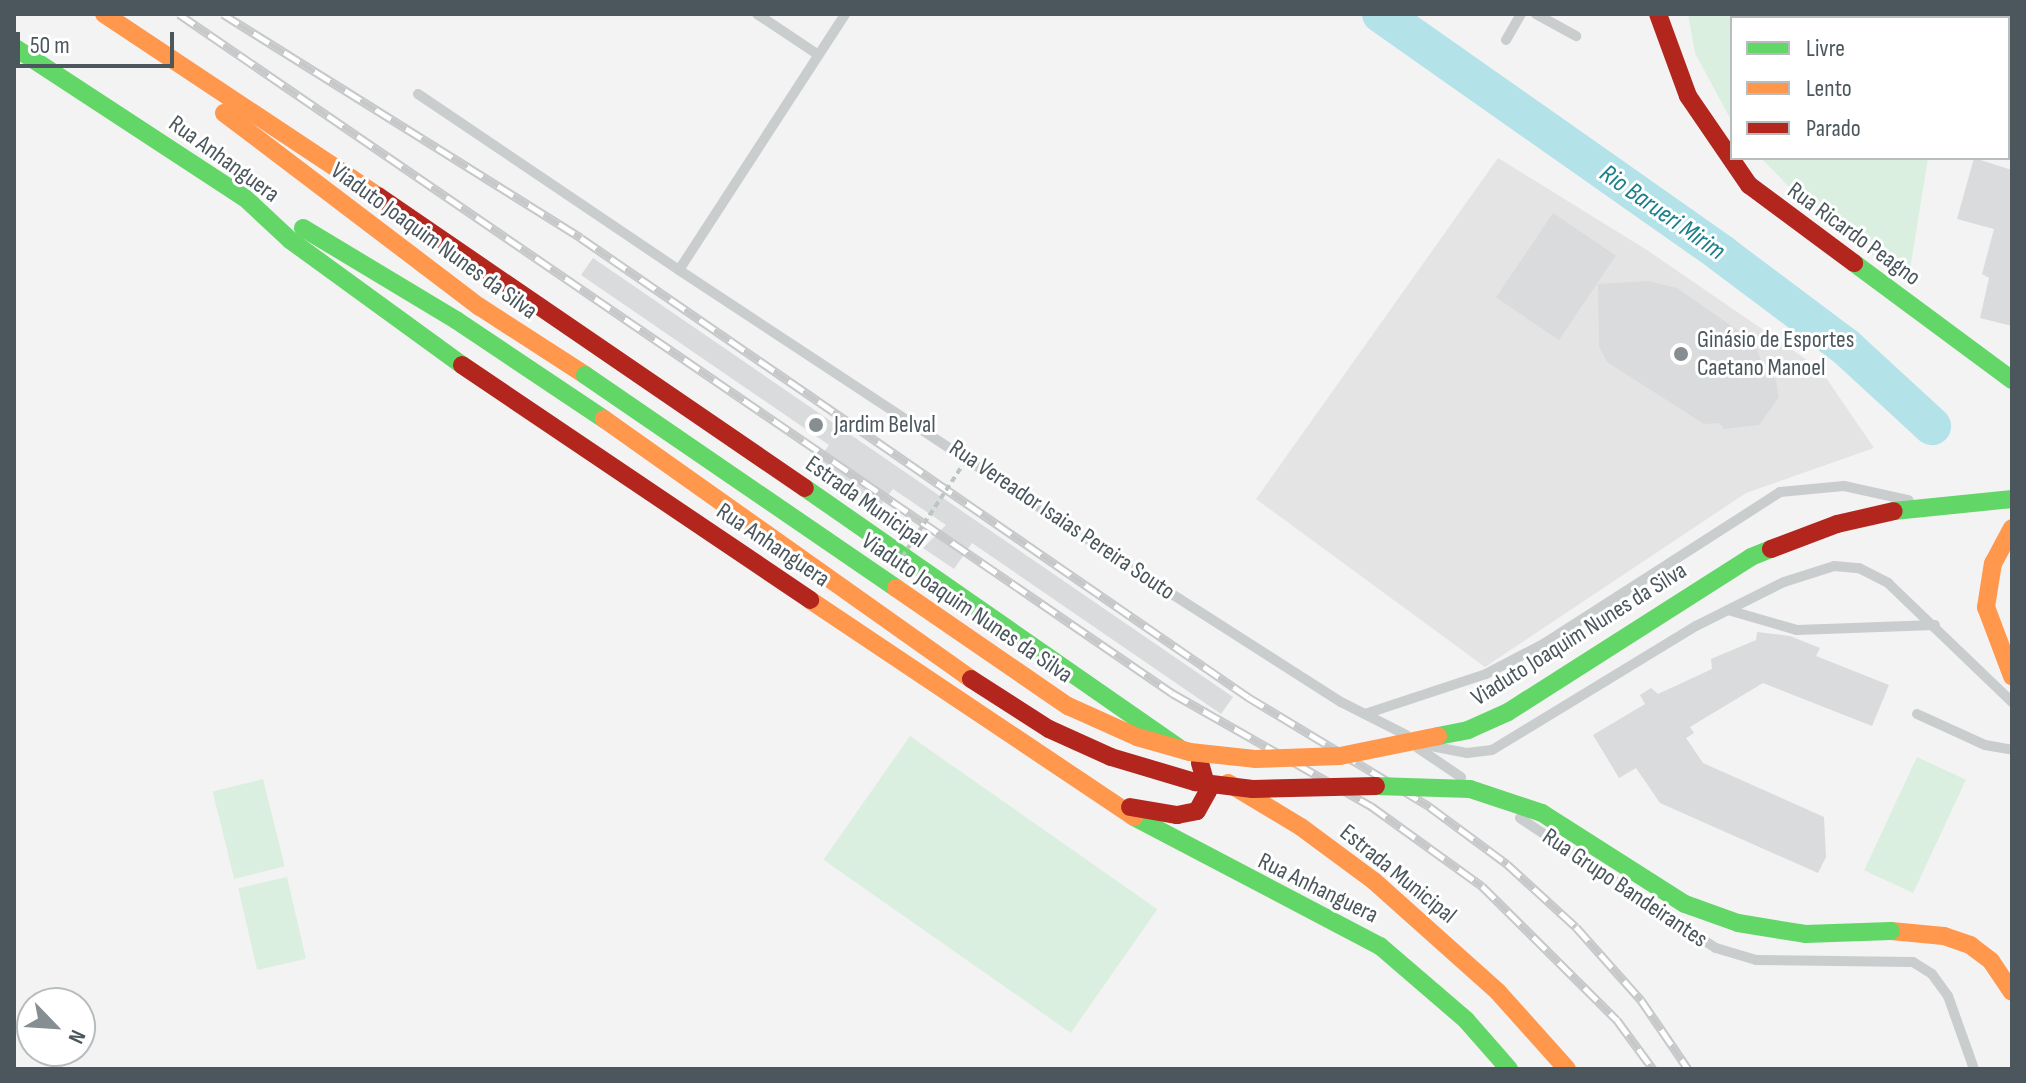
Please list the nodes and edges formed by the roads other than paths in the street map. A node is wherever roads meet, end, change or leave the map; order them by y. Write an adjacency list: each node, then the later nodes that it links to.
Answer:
1 (104, 14): 10 (main road, Estrada Municipal)
2 (757, 14): 11 (lane)
3 (845, 14): 11 (lane)
4 (1521, 14): 8 (lane)
5 (1536, 14): 7 (lane)
6 (1658, 14): 13 (main road, Rua Ricardo Peagno)
7 (1576, 36)
8 (1506, 40)
9 (14, 47): 15 (main road, Rua Anhanguera)
10 (158, 49): 19 (main road, Viaduto Joaquim Nunes da Silva, bridge); 29 (main road, Estrada Municipal)
11 (817, 54): 16 (lane)
12 (418, 94): 16 (lane, Rua Vereador Isaias Pereira Souto)
13 (1730, 158)
14 (1731, 160): 17 (main road, Rua Ricardo Peagno)
15 (245, 198): 30 (main road, Rua Anhanguera); 31 (main road, Viaduto Joaquim Nunes da Silva, bridge)
16 (679, 270): 25 (lane, Rua Vereador Isaias Pereira Souto)
17 (2012, 380)
18 (2012, 499): 19 (main road, Viaduto Joaquim Nunes da Silva)
19 (1957, 504): 25 (lane)
20 (2012, 528): 23 (main road)
21 (1728, 610): 22 (lane); 22 (lane, Rua Vereador Isaias Pereira Souto); 27 (lane, Rua Vereador Isaias Pereira Souto)
22 (1935, 625): 24 (lane, Rua Vereador Isaias Pereira Souto)
23 (2012, 676)
24 (2012, 702)
25 (1365, 714): 27 (lane, Rua Vereador Isaias Pereira Souto)
26 (1917, 714): 28 (lane)
27 (1383, 724): 34 (lane, Rua Grupo Bandeirantes)
28 (2012, 750)
29 (1200, 763): 30 (main road); 33 (main road, Estrada Municipal)
30 (1113, 800): 32 (main road, Rua Anhanguera)
31 (2012, 992)
32 (1509, 1069)
33 (1567, 1069)
34 (1974, 1069)

